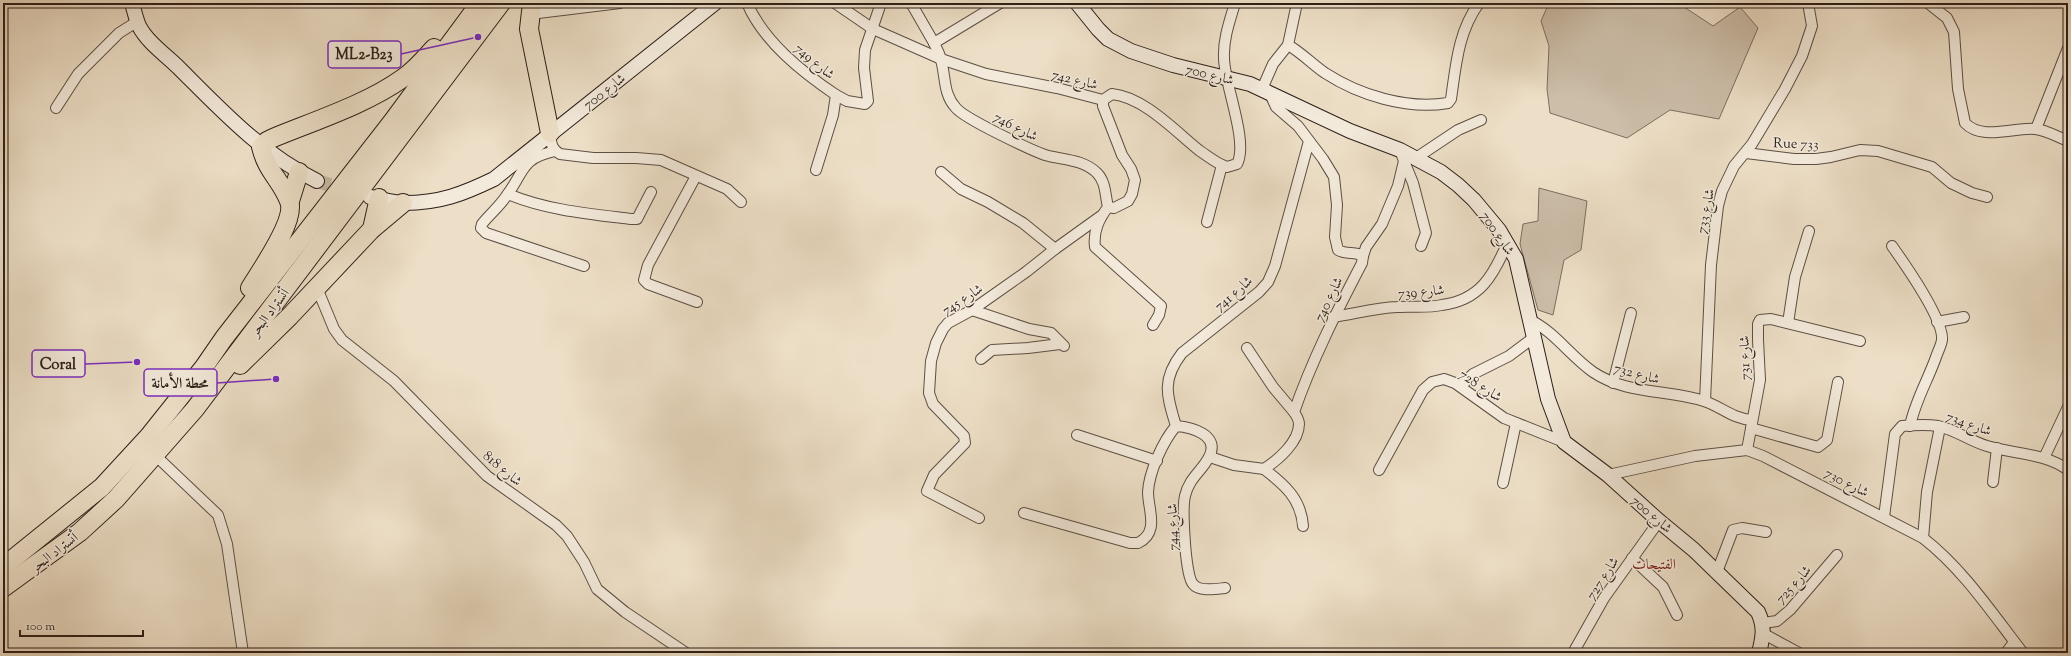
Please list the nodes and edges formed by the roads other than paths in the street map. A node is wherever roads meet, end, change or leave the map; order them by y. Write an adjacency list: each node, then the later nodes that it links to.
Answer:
1 (132, 3): 18 (main road)
2 (502, 3): 83 (highway, أتستراد البحر)
3 (620, 3): 17 (street)
4 (715, 3): 32 (main road, شارع 700)
5 (747, 3): 27 (street, شارع 749)
6 (835, 3): 19 (street, شارع 742)
7 (881, 3): 19 (street)
8 (911, 3): 20 (street, شارع 746)
9 (1000, 3): 20 (street)
10 (1077, 3): 25 (main road, شارع 700)
11 (1235, 3): 25 (street)
12 (1296, 3): 21 (street)
13 (1479, 3): 21 (street)
14 (1808, 3): 37 (street, شارع 733)
15 (1928, 3): 31 (street)
16 (476, 8): 35 (highway); 73 (highway, أتستراد البحر)
17 (531, 9): 32 (highway)
18 (138, 21): 29 (street); 35 (main road)
19 (873, 29): 23 (street, شارع 742); 27 (street)
20 (934, 43): 23 (street, شارع 746)
21 (1288, 45): 26 (street)
22 (2068, 48): 24 (street)
23 (941, 59): 28 (street, شارع 742); 52 (street, شارع 746)
24 (2065, 65): 31 (street)
25 (1228, 78): 26 (main road, شارع 700); 39 (street)
26 (1266, 92): 33 (street); 38 (main road, شارع 700)
27 (836, 95): 40 (street, شارع 749)
28 (1103, 100): 39 (street, شارع 742); 52 (street)
29 (56, 108)
30 (1481, 120): 38 (street)
31 (2036, 129): 34 (street)
32 (550, 133): 36 (street); 51 (main road, شارع 700)
33 (1309, 141): 61 (street); 87 (street, شارع 741)
34 (2068, 141)
35 (261, 147): 41 (main road); 49 (highway)
36 (555, 151): 43 (street); 46 (street)
37 (1746, 153): 47 (street, Rue 733); 81 (street, شارع 733)
38 (1407, 156): 57 (main road, شارع 700); 58 (street); 61 (street, شارع 740)
39 (1222, 165): 54 (street)
40 (816, 170)
41 (299, 172): 44 (main road); 49 (highway)
42 (941, 172): 60 (street)
43 (696, 176): 50 (street); 64 (street)
44 (317, 181)
45 (651, 192): 46 (street)
46 (508, 194): 62 (street)
47 (1987, 197)
48 (374, 198): 51 (main road, شارع 700); 55 (highway)
49 (290, 201): 73 (highway)
50 (741, 202)
51 (403, 203): 55 (highway)
52 (1108, 207): 53 (street)
53 (1101, 216): 60 (street, شارع 745); 72 (street)
54 (1207, 222)
55 (372, 229): 63 (highway)
56 (1809, 231): 70 (street)
57 (1507, 244): 67 (street, شارع 739); 69 (main road, شارع 700)
58 (1422, 246)
59 (1892, 246): 71 (street)
60 (1055, 249): 65 (street, شارع 745)
61 (1363, 256): 67 (street, شارع 740)
62 (584, 266)
63 (317, 288): 83 (highway); 121 (street, شارع 818)
64 (696, 302)
65 (972, 310): 77 (street); 106 (street, شارع 745)
66 (1631, 314): 79 (street)
67 (1334, 317): 84 (street, شارع 740)
68 (1964, 317): 71 (street)
69 (1530, 320): 74 (main road, شارع 700); 79 (street, شارع 732)
70 (1788, 322): 75 (street, شارع 731); 86 (street, شارع 731)
71 (1937, 322): 88 (street)
72 (1153, 324)
73 (224, 338): 113 (highway, أتستراد البحر)
74 (1533, 338): 80 (street); 91 (main road, شارع 700)
75 (1860, 341)
76 (1247, 348): 84 (street)
77 (981, 359)
78 (1838, 382): 86 (street, شارع 732)
79 (1613, 383): 81 (street, شارع 732)
80 (1461, 386): 85 (street, شارع 728); 99 (street, شارع 728)
81 (1705, 401): 86 (street, شارع 732)
82 (2068, 407): 96 (street)
83 (196, 409): 94 (highway, أتستراد البحر)
84 (1294, 412): 98 (street)
85 (1516, 423): 91 (street, شارع 728); 103 (street)
86 (1752, 424): 93 (street, شارع 731)
87 (1176, 426): 95 (street); 97 (street, شارع 744)
88 (1910, 426): 89 (street, شارع 734); 105 (street)
89 (1940, 427): 92 (street, شارع 734); 110 (street)
90 (1077, 435): 97 (street)
91 (1564, 442): 101 (main road, شارع 700)
92 (1997, 448): 96 (street, شارع 734); 102 (street)
93 (1747, 450): 101 (street, شارع 730); 105 (street, شارع 730)
94 (155, 455): 115 (highway, أتستراد البحر); 120 (street)
95 (1210, 457): 98 (street); 116 (street, شارع 744)
96 (2044, 458): 100 (street, شارع 734)
97 (1157, 461): 104 (street, شارع 744)
98 (1264, 469): 108 (street)
99 (1379, 470)
100 (2068, 470)
101 (1608, 475): 107 (main road, شارع 700)
102 (1993, 482)
103 (1503, 483)
104 (1024, 513)
105 (1884, 517): 110 (street, شارع 730)
106 (978, 518)
107 (1659, 521): 112 (street, شارع 727); 114 (main road, شارع 700)
108 (1303, 526)
109 (1766, 532): 114 (street)
110 (1923, 538): 119 (street, شارع 730)
111 (1838, 555): 118 (street, شارع 725)
112 (1632, 558): 117 (street); 122 (street, شارع 727)
113 (3, 567)
114 (1717, 572): 118 (main road, شارع 700)
115 (3, 588)
116 (1225, 588)
117 (1677, 615)
118 (1764, 629): 123 (main road); 124 (street)
119 (2014, 642): 125 (street); 126 (street, شارع 730)
120 (243, 653)
121 (686, 653)
122 (1573, 653)
123 (1759, 653)
124 (1800, 653)
125 (2006, 653)
126 (2023, 653)

